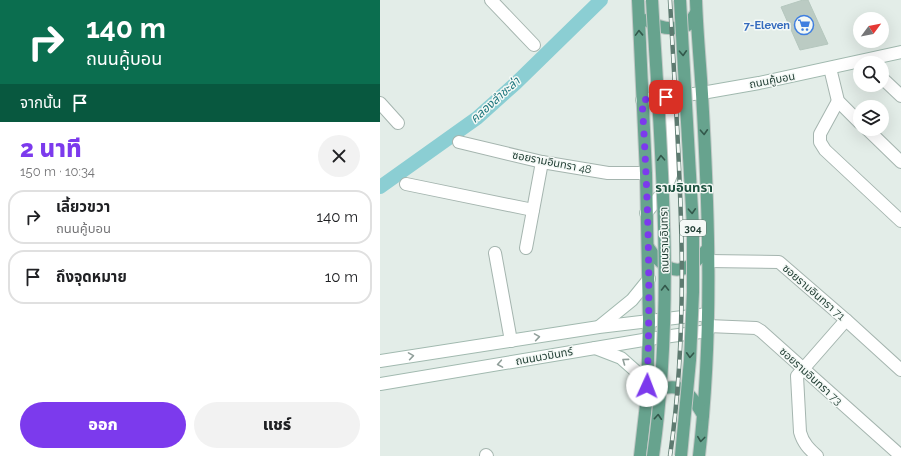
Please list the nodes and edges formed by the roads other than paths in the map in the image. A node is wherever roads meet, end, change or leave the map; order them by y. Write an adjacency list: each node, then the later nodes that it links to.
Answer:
1 (491, 0): 8 (street)
2 (638, 0): 7 (main road, ถนนรามอินทรา)
3 (652, 0): 52 (main road, ถนนรามอินทรา / 304, one-way to 3, bridge)
4 (680, 0): 53 (main road, 304, one-way to 53, bridge)
5 (696, 0): 6 (main road, 304)
6 (696, 14): 7 (main road); 14 (main road, 304)
7 (639, 15): 17 (main road, ถนนรามอินทรา, one-way to 7)
8 (534, 45)
9 (901, 52): 10 (street, ถนนคู้บอน)
10 (886, 56)
11 (853, 64): 12 (street, ถนนคู้บอน)
12 (830, 68): 14 (street, ถนนคู้บอน); 18 (street)
13 (889, 85): 16 (street)
14 (702, 93): 15 (street, ถนนคู้บอน); 33 (main road, 304, one-way to 33)
15 (678, 96): 17 (street, ถนนคู้บอน); 29 (street)
16 (901, 96)
17 (642, 100): 26 (main road, ถนนรามอินทรา)
18 (838, 101): 20 (street); 30 (street)
19 (380, 103): 21 (street)
20 (853, 116)
21 (398, 123)
22 (874, 136): 25 (street)
23 (459, 142): 24 (street, ซอยรามอินทรา 48)
24 (542, 162): 26 (street, ซอยรามอินทรา 48); 28 (street)
25 (901, 162)
26 (646, 173): 29 (main road, ถนนรามอินทรา)
27 (406, 184): 28 (street)
28 (533, 210): 32 (street)
29 (646, 213): 31 (main road, ถนนรามอินทรา)
30 (901, 221)
31 (648, 247): 33 (main road); 36 (main road, ถนนรามอินทรา)
32 (526, 248)
33 (708, 248): 35 (main road, 304)
34 (495, 253): 42 (street)
35 (708, 261): 37 (street, ซอยรามอินทรา 71); 39 (main road, 304)
36 (649, 280): 38 (main road, ถนนรามอินทรา); 40 (street)
37 (846, 320): 45 (street); 46 (street, ซอยรามอินทรา 71)
38 (649, 321): 39 (street, ถนนนวมินทร์); 40 (street, ถนนนวมินทร์); 41 (main road, ถนนรามอินทรา)
39 (708, 324): 41 (street, ถนนนวมินทร์); 45 (street, ซอยรามอินทรา 73); 49 (main road, 304)
40 (599, 327): 42 (street, ถนนนวมินทร์, one-way to 40)
41 (649, 339): 43 (street, ถนนนวมินทร์); 48 (main road, ถนนรามอินทรา)
42 (510, 341): 44 (street, ถนนนวมินทร์, one-way to 42)
43 (594, 348): 47 (street, ถนนนวมินทร์, one-way to 47); 48 (street, one-way to 43)
44 (380, 361)
45 (803, 368): 50 (street, ซอยรามอินทรา 73); 55 (street)
46 (901, 370)
47 (380, 384)
48 (647, 391): 49 (main road); 51 (main road, ถนนรามอินทรา)
49 (704, 415): 54 (main road, 304, one-way to 54)
50 (900, 452)
51 (640, 456)
52 (653, 456)
53 (681, 456)
54 (699, 456)
55 (817, 456)

